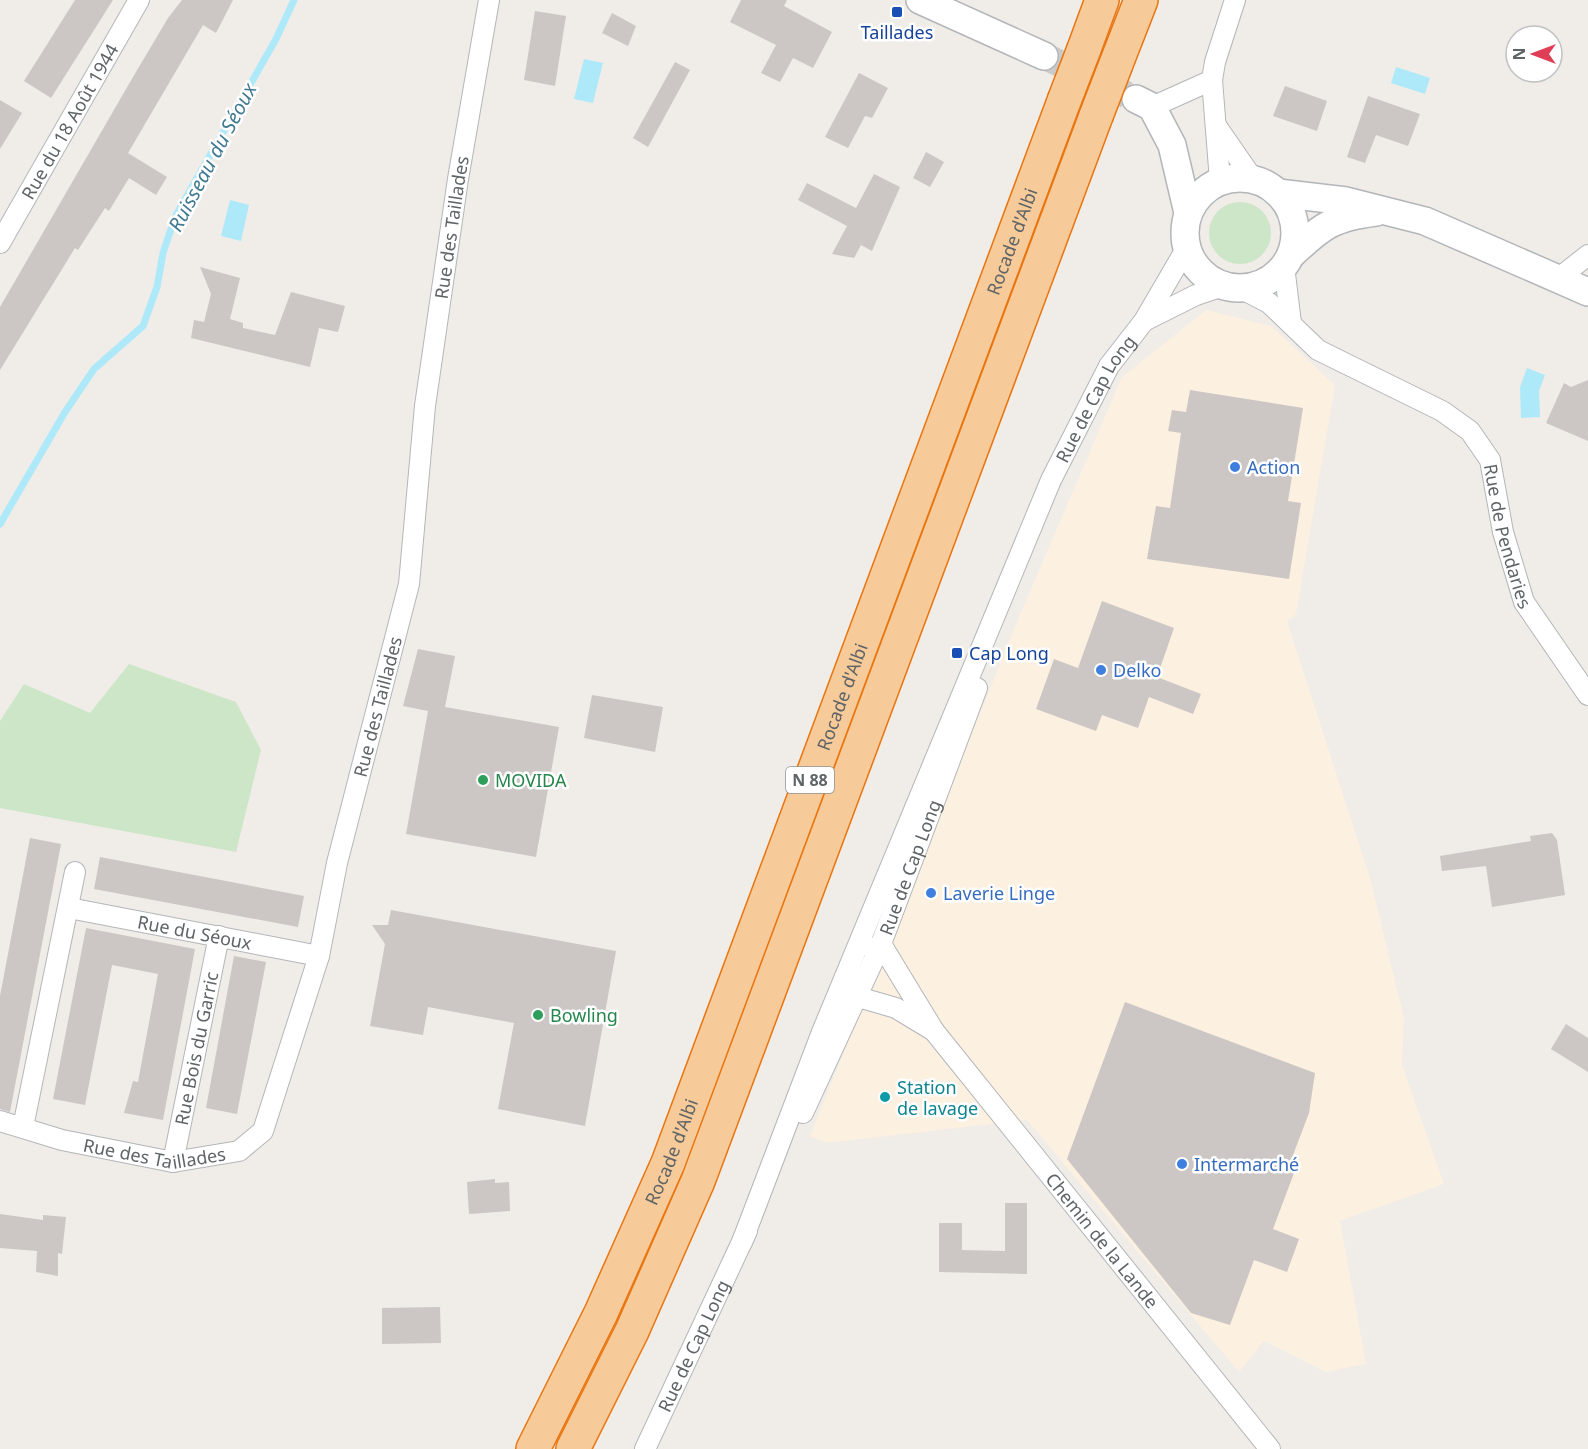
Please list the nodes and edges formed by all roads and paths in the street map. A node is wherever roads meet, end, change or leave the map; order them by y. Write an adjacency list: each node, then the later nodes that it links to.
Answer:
1 (139, 0): 17 (street, Rue du 18 Août 1944)
2 (489, 0): 33 (street, Rue des Taillades)
3 (920, 0): 7 (main road)
4 (1102, 0): 42 (highway, Rocade d'Albi / N 88, bridge)
5 (1141, 0): 43 (highway, Rocade d'Albi / N 88, bridge)
6 (1235, 0): 8 (street)
7 (1044, 56)
8 (1212, 80): 9 (street); 10 (street)
9 (1144, 103): 11 (main road)
10 (1215, 125): 12 (street); 13 (street)
11 (1172, 145): 13 (main road); 16 (main road)
12 (1253, 179): 13 (main road); 14 (main road)
13 (1214, 184): 16 (main road)
14 (1278, 193): 15 (main road); 20 (main road)
15 (1386, 211): 20 (main road); 21 (main road)
16 (1188, 213): 18 (main road)
17 (0, 243)
18 (1186, 249): 22 (main road); 24 (street, Rue de Cap Long)
19 (1588, 255): 21 (street)
20 (1288, 261): 22 (main road); 25 (street)
21 (1559, 278): 23 (main road)
22 (1233, 287): 24 (street, Rue de Cap Long); 25 (street, Rue de Pendaries)
23 (1588, 292)
24 (1144, 321): 26 (street, Rue de Cap Long)
25 (1292, 323): 27 (street, Rue de Pendaries)
26 (1051, 480): 28 (street, Rue de Cap Long); 32 (street, Rue de Cap Long)
27 (1588, 695)
28 (906, 826): 34 (street); 37 (street, Rue de Cap Long)
29 (75, 872): 30 (street)
30 (69, 908): 31 (street, Rue du Séoux); 39 (street)
31 (219, 936): 33 (street, Rue du Séoux); 40 (street, Rue Bois du Garric)
32 (881, 944): 34 (street); 35 (street, Rue de Cap Long); 36 (street, Chemin de la Lande)
33 (319, 956): 40 (street, Rue des Taillades)
34 (862, 957): 35 (street); 37 (street)
35 (858, 997): 36 (street, Chemin de la Lande); 41 (street, Rue de Cap Long)
36 (934, 1031): 45 (street, Chemin de la Lande)
37 (822, 1032): 41 (street, Rue de Cap Long)
38 (0, 1121): 39 (street, Rue des Taillades)
39 (23, 1127): 40 (street, Rue des Taillades)
40 (173, 1162)
41 (742, 1242): 44 (street, Rue de Cap Long)
42 (533, 1449)
43 (573, 1449)
44 (645, 1449)
45 (1270, 1449)

